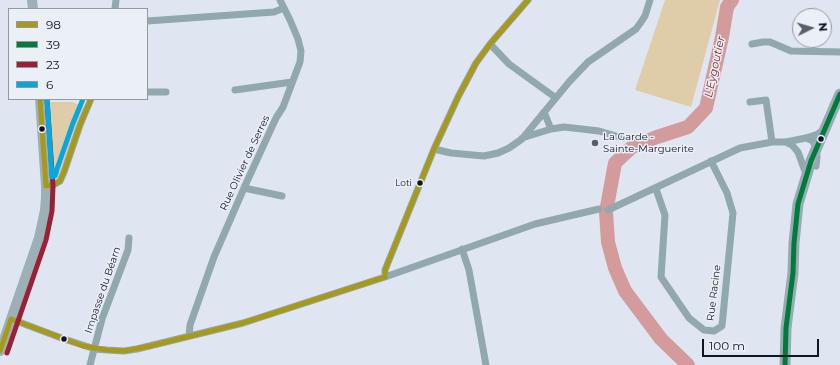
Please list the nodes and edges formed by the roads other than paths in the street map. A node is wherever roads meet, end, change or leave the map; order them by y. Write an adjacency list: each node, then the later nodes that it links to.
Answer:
1 (280, 0): 4 (street, Rue Olivier de Serres)
2 (528, 0): 6 (street)
3 (650, 0): 14 (street)
4 (284, 8): 5 (street); 9 (street, Rue Olivier de Serres)
5 (148, 21)
6 (490, 44): 14 (street); 27 (street)
7 (752, 44): 8 (street)
8 (840, 52)
9 (292, 82): 10 (street); 31 (street, Rue Olivier de Serres)
10 (235, 90)
11 (148, 92): 12 (street)
12 (166, 92)
13 (840, 94): 21 (main road)
14 (556, 98): 18 (street)
15 (40, 100): 30 (main road)
16 (91, 100): 30 (street)
17 (750, 102): 25 (street)
18 (544, 112): 20 (street); 22 (street)
19 (840, 112): 28 (main road)
20 (551, 129): 22 (street); 23 (street)
21 (824, 129): 24 (street); 28 (main road)
22 (522, 138): 27 (street)
23 (623, 138)
24 (806, 138): 26 (street); 28 (street)
25 (772, 142): 26 (street); 29 (street)
26 (786, 142): 28 (street)
27 (434, 149): 39 (street)
28 (814, 157): 38 (main road); 38 (main road)
29 (711, 161): 32 (street); 32 (street, Rue Racine)
30 (46, 186): 40 (main road)
31 (244, 188): 33 (street); 41 (street, Rue Olivier de Serres)
32 (656, 188): 35 (street)
33 (282, 196)
34 (600, 209): 37 (street)
35 (608, 210)
36 (129, 238): 42 (street, Impasse du Béarn)
37 (462, 249): 39 (street); 45 (street)
38 (793, 272): 46 (main road)
39 (385, 277): 41 (street)
40 (10, 319): 42 (street); 43 (main road)
41 (189, 336): 42 (street)
42 (95, 349): 44 (street, Impasse du Béarn)
43 (0, 351)
44 (90, 365)
45 (487, 365)
46 (786, 365)

